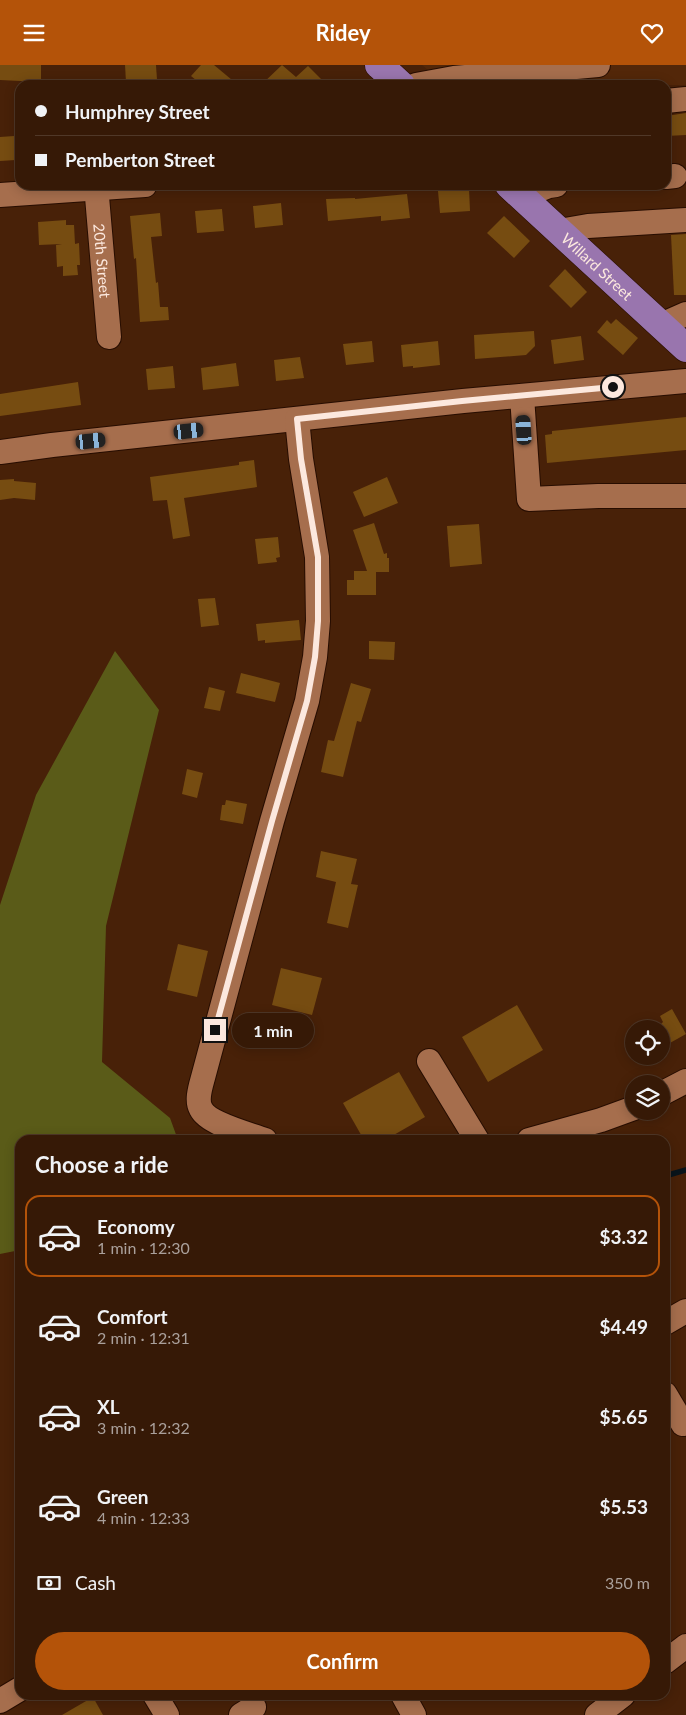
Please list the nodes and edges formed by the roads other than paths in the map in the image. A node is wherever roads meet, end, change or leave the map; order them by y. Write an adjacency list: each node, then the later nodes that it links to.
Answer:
1 (380, 65): 3 (main road)
2 (598, 65): 4 (street)
3 (396, 80)
4 (443, 80)
5 (686, 99): 6 (street)
6 (671, 100)
7 (60, 190): 10 (street)
8 (96, 190): 15 (street, 20th Street)
9 (515, 191): 12 (main road, Willard Street)
10 (0, 195)
11 (686, 220): 12 (street)
12 (559, 231): 14 (main road, Willard Street)
13 (686, 314): 14 (street)
14 (661, 325): 16 (main road, Willard Street)
15 (109, 337)
16 (686, 348)
17 (686, 381): 18 (street)
18 (522, 396): 19 (street); 21 (street)
19 (297, 419): 20 (street); 26 (street)
20 (0, 452)
21 (686, 496)
22 (430, 1061): 27 (street)
23 (686, 1081): 24 (street)
24 (670, 1089)
25 (625, 1112): 28 (street)
26 (252, 1135)
27 (474, 1135)
28 (547, 1135)
29 (686, 1311): 30 (street)
30 (670, 1320)
31 (670, 1402): 32 (street)
32 (683, 1424)
33 (686, 1646): 34 (street)
34 (670, 1658)
35 (15, 1692): 39 (street)
36 (158, 1700): 40 (street)
37 (406, 1700): 41 (street)
38 (616, 1700): 42 (street)
39 (0, 1701)
40 (167, 1715)
41 (414, 1715)
42 (597, 1715)

